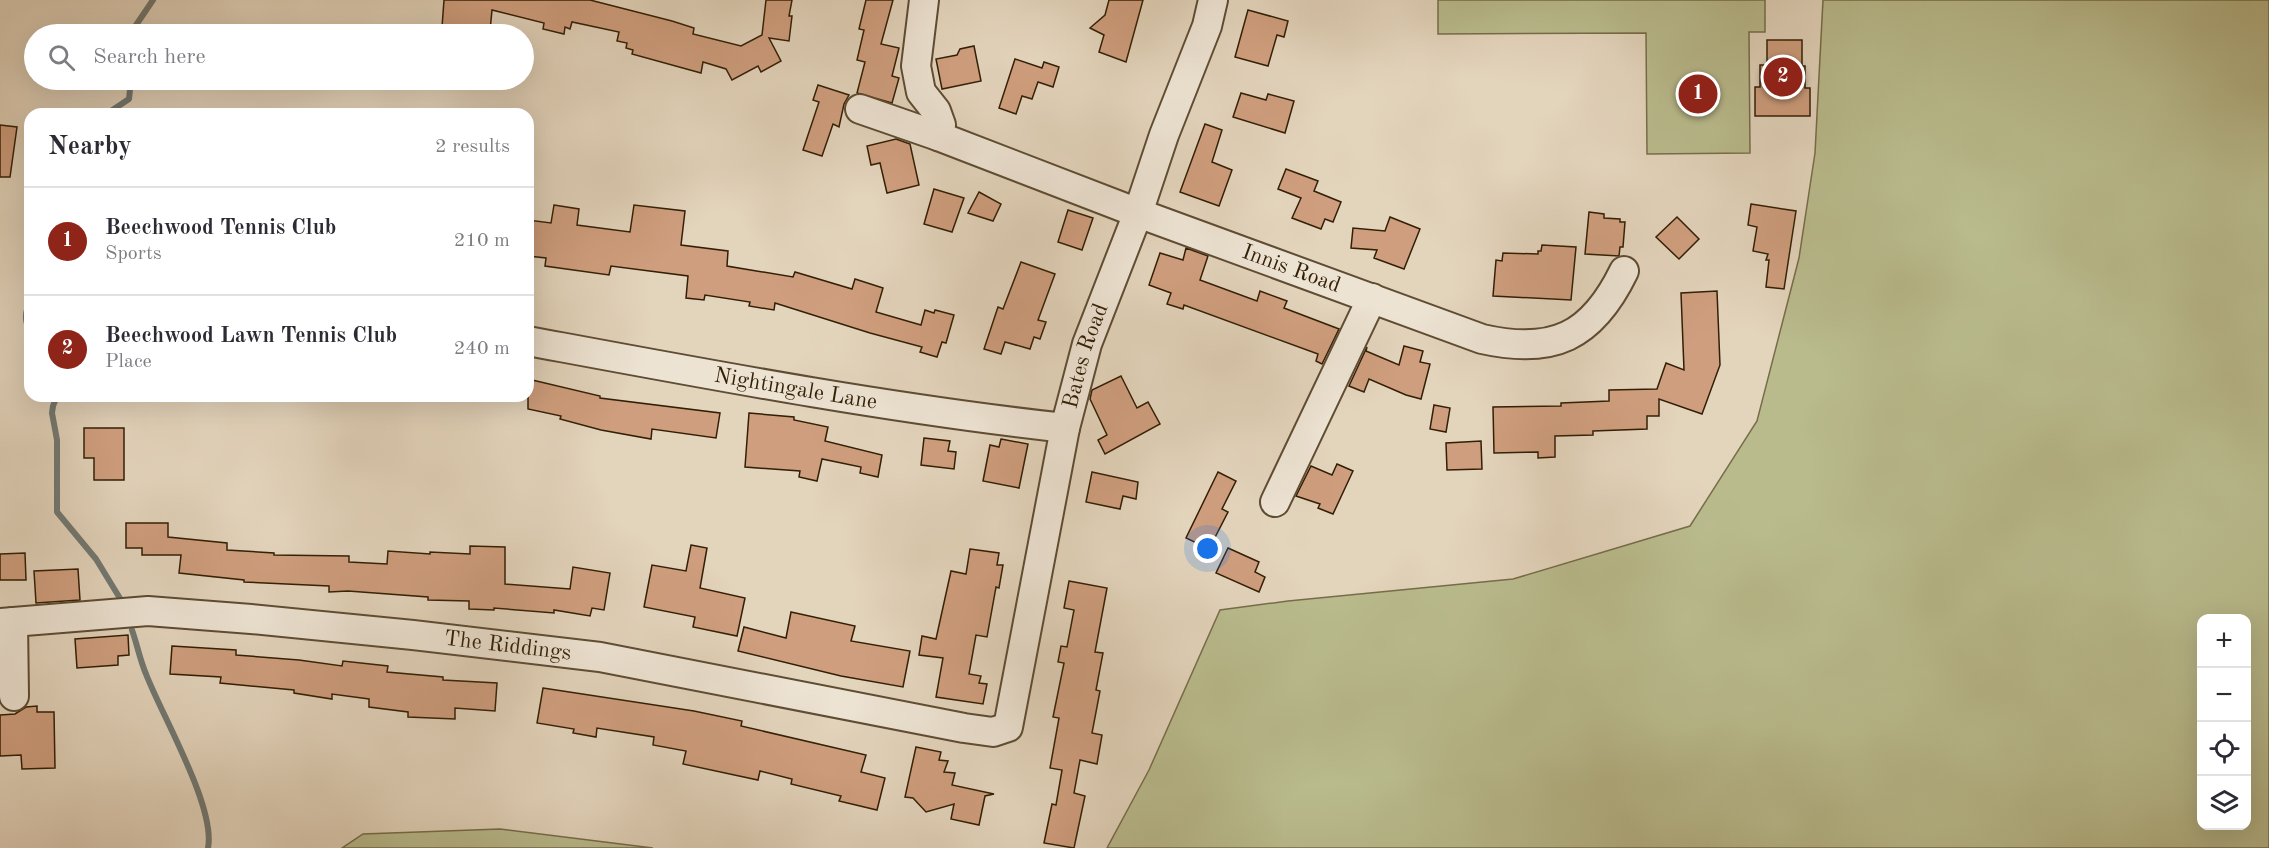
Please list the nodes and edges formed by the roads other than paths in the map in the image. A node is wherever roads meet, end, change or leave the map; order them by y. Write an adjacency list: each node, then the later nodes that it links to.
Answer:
1 (1214, 0): 5 (street, Bates Road)
2 (932, 1): 4 (street)
3 (860, 109): 4 (street, Innis Road)
4 (938, 136): 5 (street, Innis Road)
5 (1138, 213): 7 (street, Innis Road); 9 (street, Bates Road)
6 (1624, 271): 7 (street, Innis Road)
7 (1372, 298): 10 (street)
8 (534, 342): 9 (street, Nightingale Lane)
9 (1065, 428): 13 (street, Bates Road)
10 (1275, 502)
11 (6, 622): 12 (street); 13 (street, The Riddings)
12 (14, 696)
13 (1008, 727)

